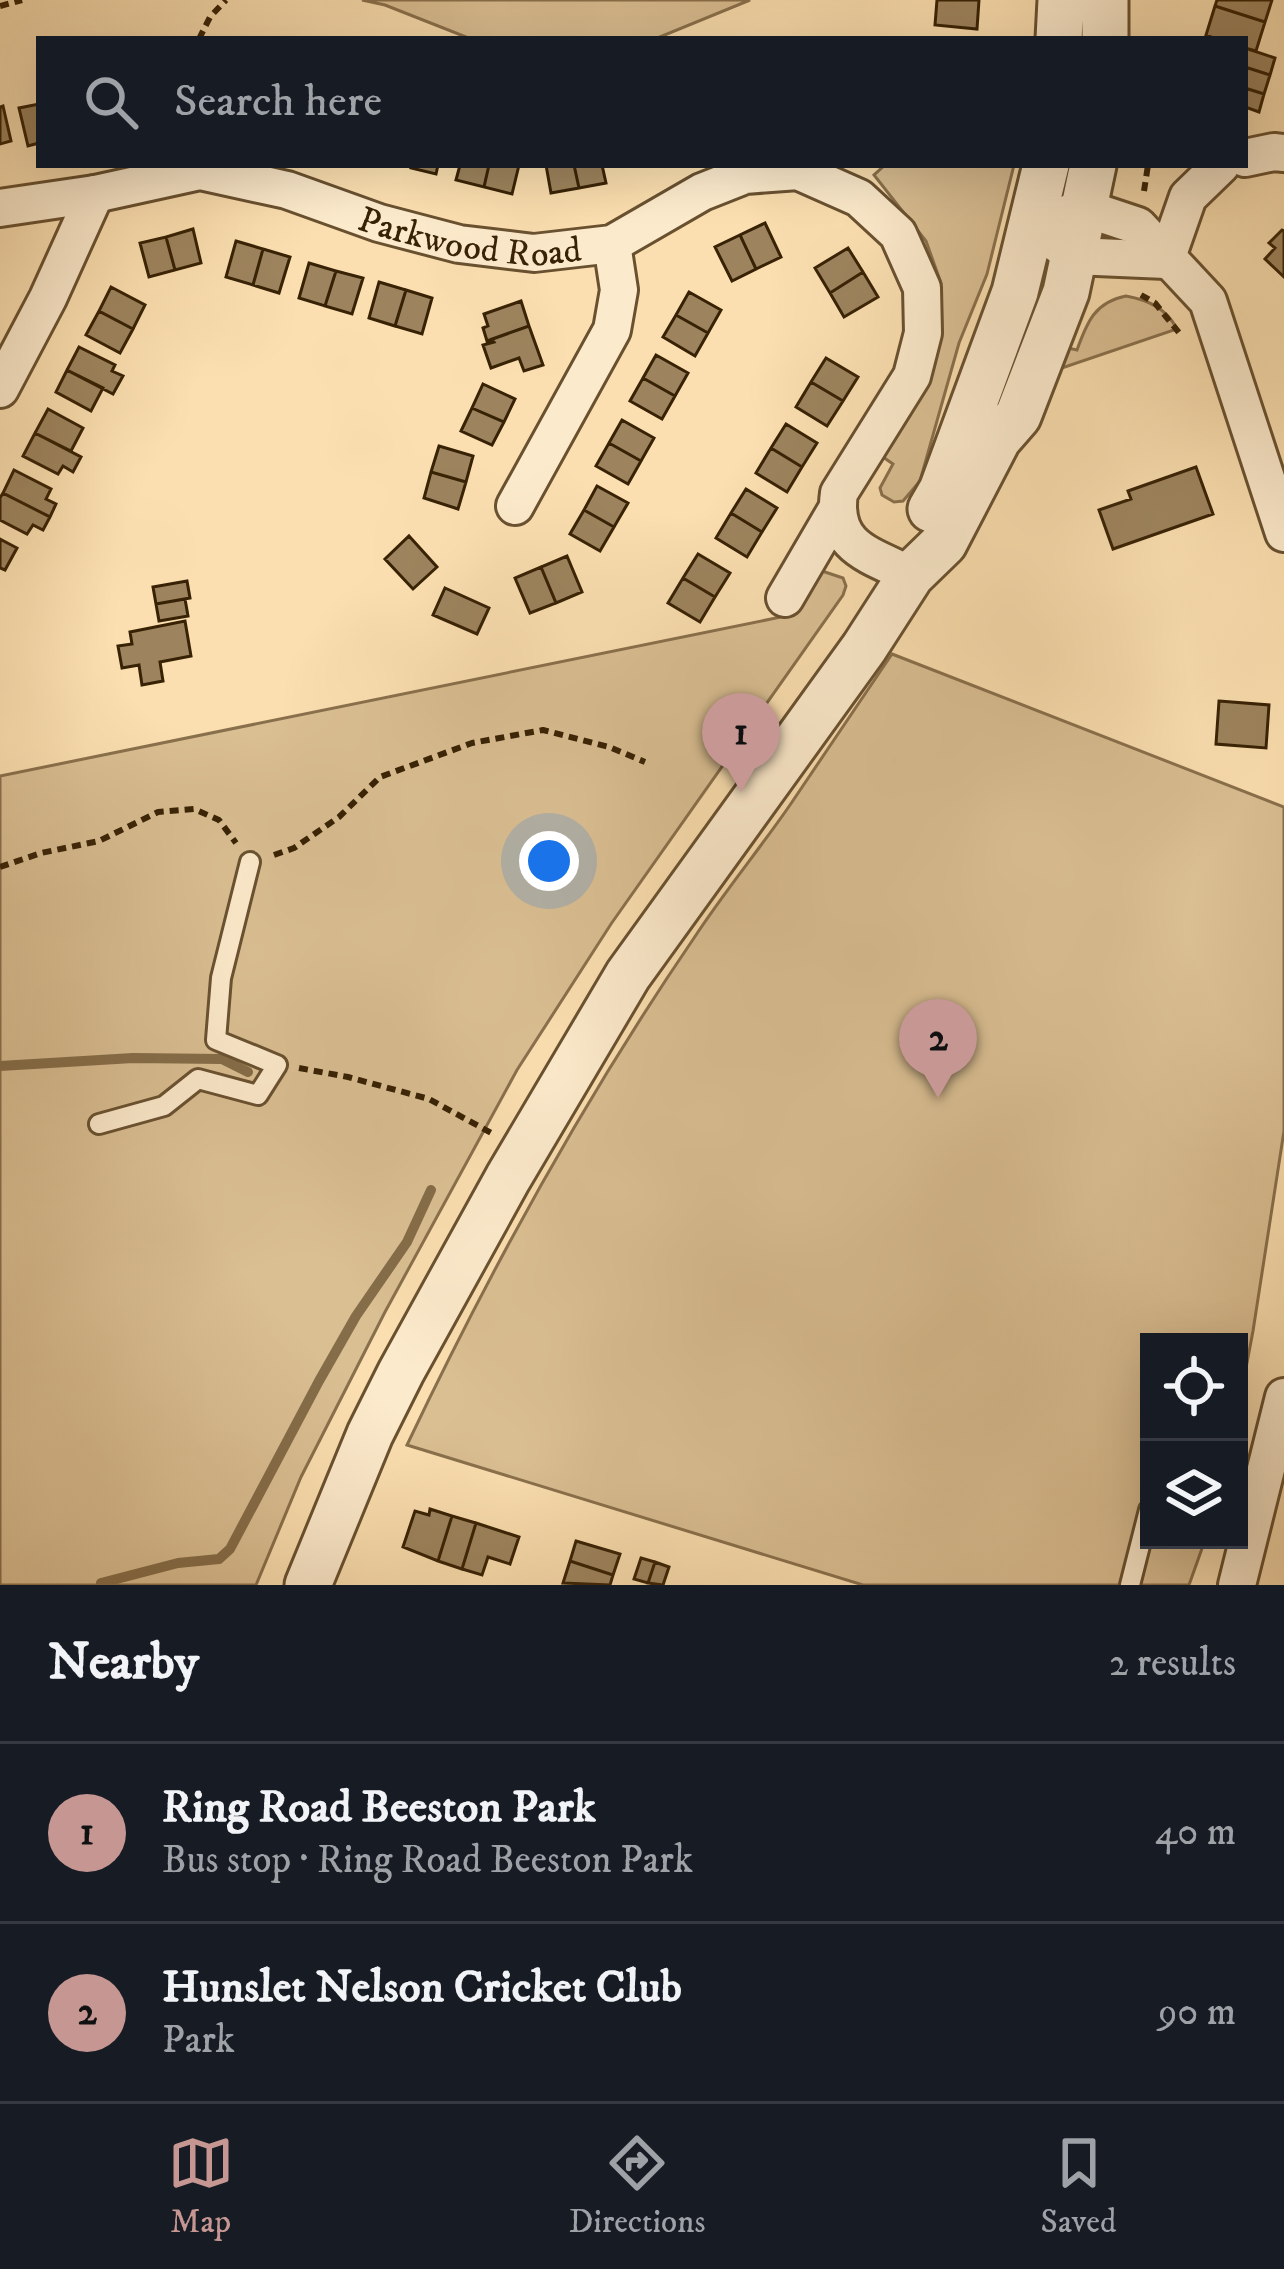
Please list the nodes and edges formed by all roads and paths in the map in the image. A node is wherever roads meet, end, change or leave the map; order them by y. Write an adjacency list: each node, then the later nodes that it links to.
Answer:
1 (22, 0): 5 (path)
2 (226, 0): 6 (path)
3 (1060, 0): 7 (street)
4 (1105, 0): 8 (street)
5 (0, 5)
6 (201, 36)
7 (1059, 36)
8 (1105, 36)
9 (1284, 153): 10 (street)
10 (1248, 157)
11 (1045, 168): 18 (street)
12 (1148, 168): 16 (path)
13 (1218, 168): 21 (street)
14 (1088, 187): 18 (street); 20 (street); 21 (street)
15 (95, 194): 17 (street, Parkwood Road); 19 (street, Parkwood Road); 24 (street)
16 (1142, 205)
17 (0, 208)
18 (1034, 225): 20 (street); 28 (street)
19 (612, 244): 25 (street); 26 (street, Parkwood Road)
20 (1074, 256): 21 (street); 28 (street)
21 (1166, 260): 23 (street)
22 (1139, 293): 23 (path)
23 (1215, 324): 27 (street)
24 (0, 389)
25 (515, 506)
26 (837, 508): 28 (street); 29 (street, Parkwood Road)
27 (1284, 533)
28 (911, 575): 35 (street)
29 (785, 598)
30 (645, 762): 31 (path)
31 (250, 862): 32 (path); 33 (lane)
32 (0, 867)
33 (277, 1065): 34 (lane); 35 (path)
34 (99, 1124)
35 (524, 1151): 38 (street)
36 (1284, 1397): 40 (street)
37 (1140, 1546): 39 (lane)
38 (308, 1585)
39 (1130, 1585)
40 (1237, 1585)

